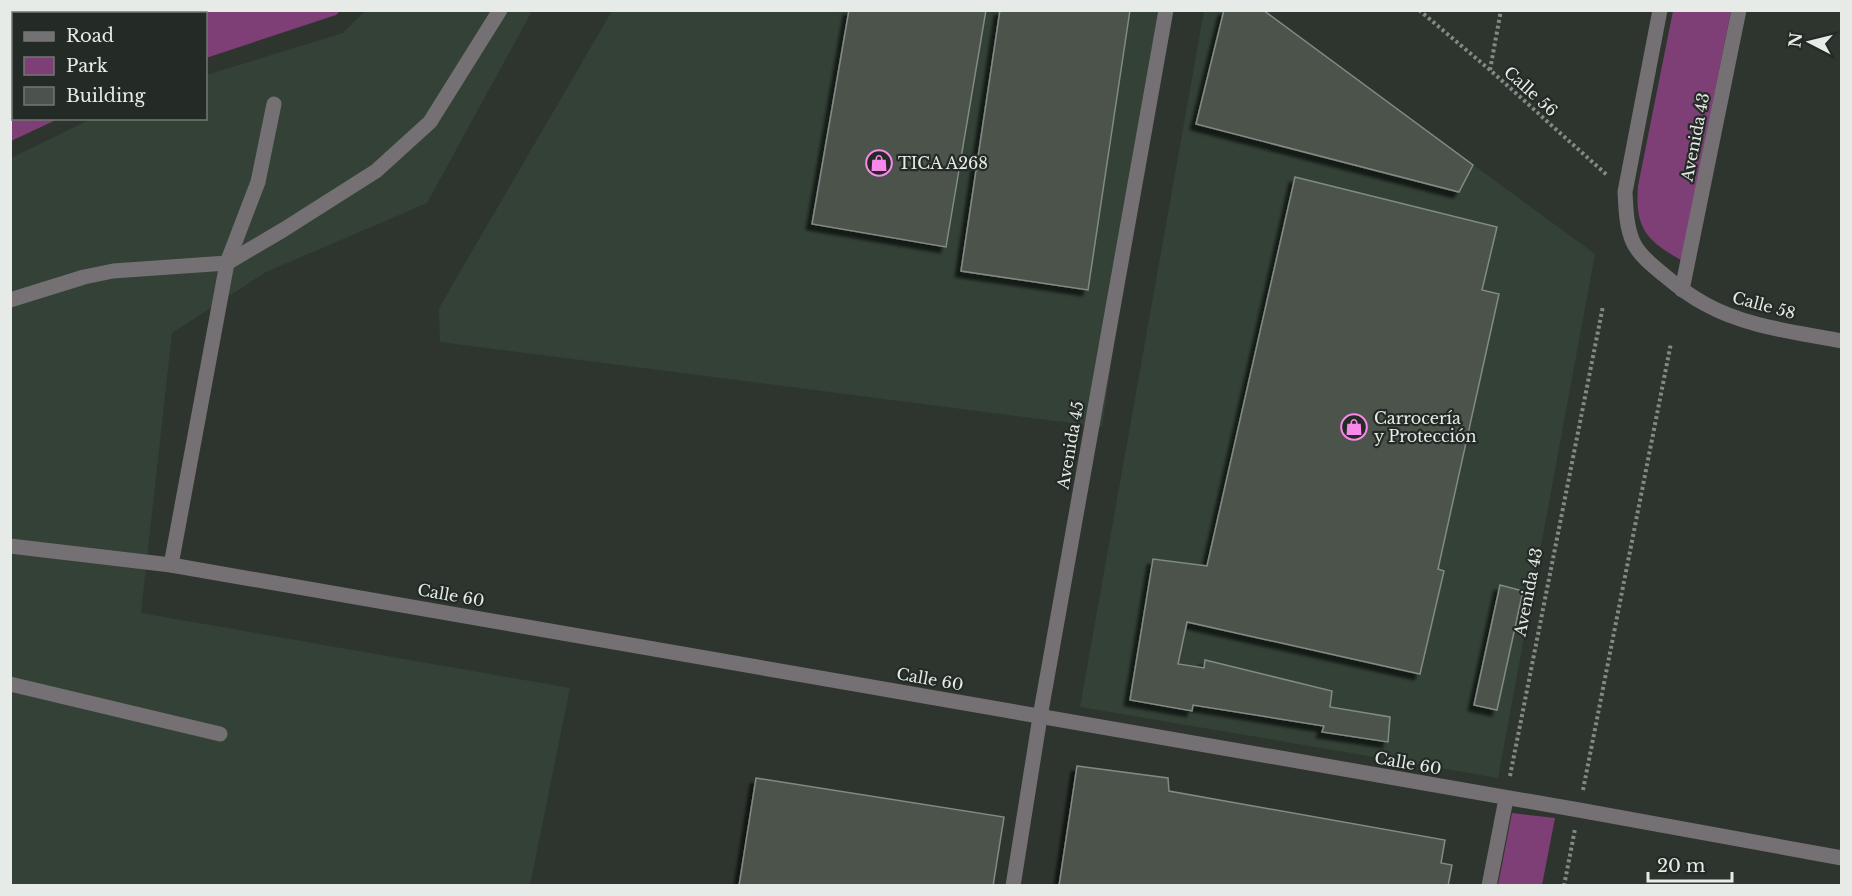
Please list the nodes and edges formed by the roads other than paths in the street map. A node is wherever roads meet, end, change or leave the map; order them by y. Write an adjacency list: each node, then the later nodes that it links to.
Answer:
1 (500, 10): 6 (street)
2 (1166, 10): 13 (street, Avenida 45)
3 (1660, 10): 7 (street)
4 (1739, 10): 7 (street, Avenida 43)
5 (274, 104): 6 (street)
6 (226, 263): 8 (street); 11 (street)
7 (1682, 290): 9 (street, Calle 58)
8 (10, 300)
9 (1842, 341)
10 (10, 546): 11 (street, Calle 60)
11 (171, 565): 13 (street, Calle 60)
12 (10, 684): 14 (street)
13 (1040, 717): 15 (street, Calle 60); 17 (street, Avenida 45)
14 (220, 734)
15 (1506, 799): 16 (street, Calle 60); 18 (street)
16 (1842, 858)
17 (1013, 885)
18 (1489, 885)

